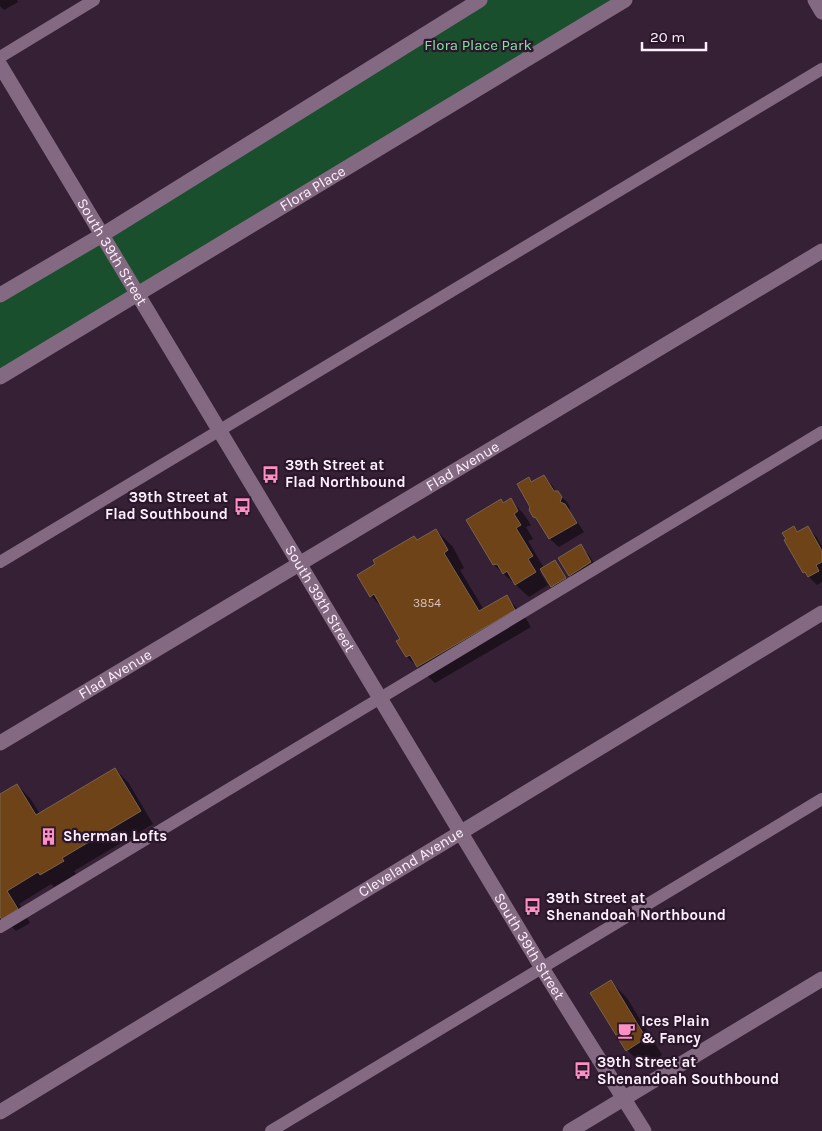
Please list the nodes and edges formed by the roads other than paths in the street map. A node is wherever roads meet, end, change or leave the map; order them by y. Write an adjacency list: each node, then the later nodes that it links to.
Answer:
1 (94, 0): 6 (lane)
2 (480, 0): 9 (street)
3 (625, 0): 11 (street, Flora Place)
4 (815, 0): 5 (street)
5 (822, 12)
6 (0, 57)
7 (0, 65): 9 (street, South 39th Street)
8 (822, 69): 14 (lane)
9 (102, 235): 11 (street, South 39th Street); 12 (street)
10 (822, 251): 17 (street, Flad Avenue)
11 (137, 294): 13 (street, Flora Place); 14 (street, South 39th Street)
12 (0, 295)
13 (0, 377)
14 (219, 430): 16 (lane); 17 (street, South 39th Street)
15 (822, 432): 19 (lane)
16 (0, 562)
17 (299, 563): 19 (street, South 39th Street); 20 (street, Flad Avenue)
18 (822, 613): 22 (street, Cleveland Avenue)
19 (380, 699): 22 (street, South 39th Street); 23 (lane)
20 (0, 744)
21 (822, 799): 24 (lane)
22 (462, 832): 24 (street, South 39th Street); 27 (street, Cleveland Avenue)
23 (0, 927)
24 (542, 968): 26 (street, South 39th Street); 28 (lane)
25 (822, 979): 26 (street)
26 (624, 1098): 29 (street); 30 (street, South 39th Street)
27 (0, 1112)
28 (272, 1131)
29 (570, 1131)
30 (644, 1131)

